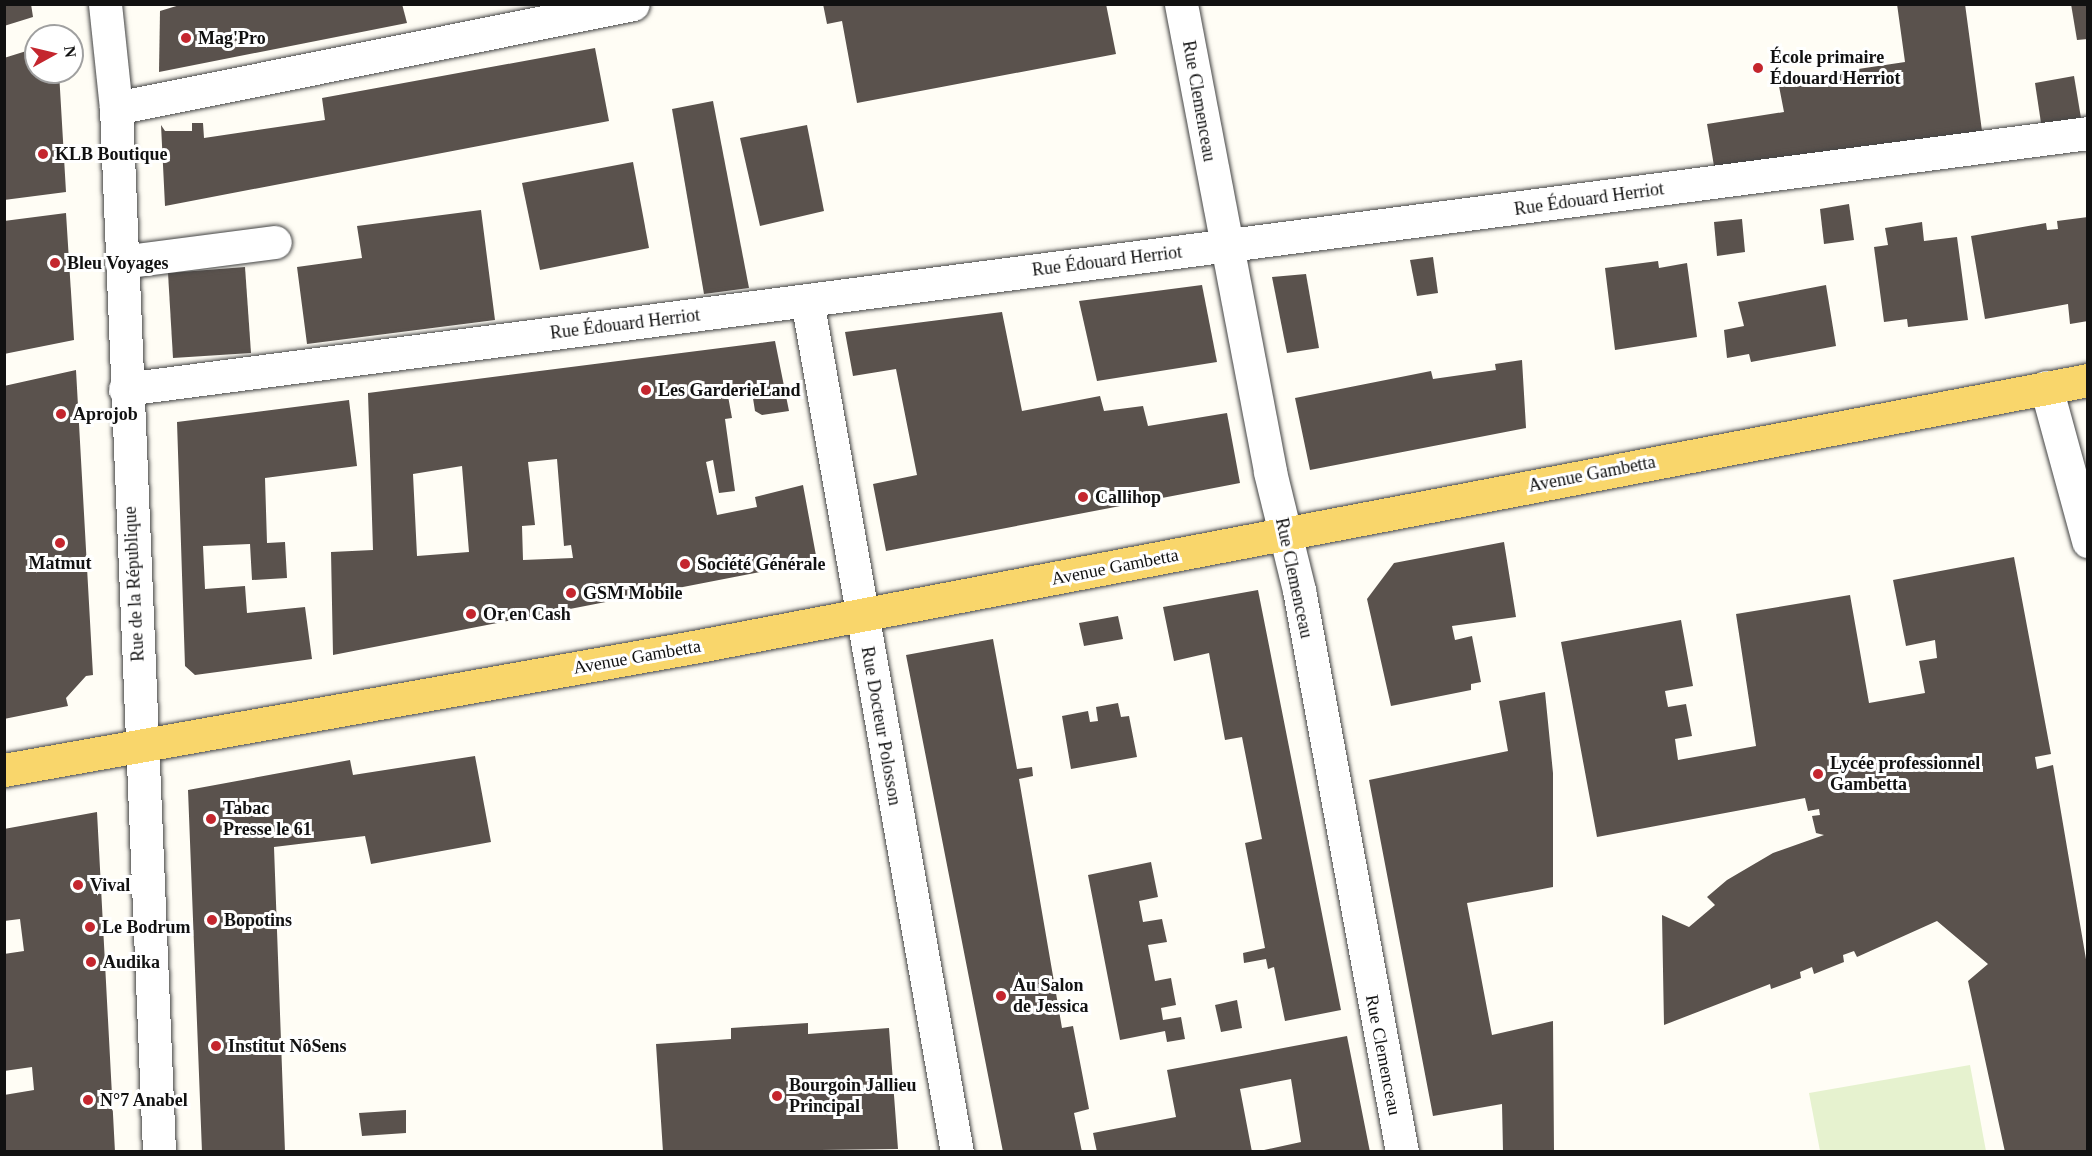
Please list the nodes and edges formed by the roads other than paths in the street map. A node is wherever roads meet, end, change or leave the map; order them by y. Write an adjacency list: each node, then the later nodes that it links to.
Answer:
1 (633, 4): 4 (street)
2 (1181, 4): 7 (street, Rue Clemenceau)
3 (106, 10): 4 (street, Rue de la République)
4 (116, 108): 8 (street, Rue de la République)
5 (2088, 133): 7 (street, Rue Édouard Herriot)
6 (275, 242): 8 (street)
7 (1225, 246): 9 (street, Rue Édouard Herriot); 13 (street, Rue Clemenceau)
8 (121, 262): 12 (street, Rue de la République)
9 (807, 300): 12 (street, Rue Édouard Herriot); 15 (street, Rue Docteur Polosson)
10 (2088, 380): 11 (main road, Avenue Gambetta)
11 (2046, 387): 13 (main road, Avenue Gambetta); 14 (street)
12 (125, 389): 16 (street, Rue de la République)
13 (1286, 535): 15 (main road, Avenue Gambetta); 20 (street, Rue Clemenceau)
14 (2088, 541)
15 (861, 614): 16 (main road, Avenue Gambetta); 19 (street, Rue Docteur Polosson)
16 (141, 745): 17 (main road, Avenue Gambetta); 18 (street, Rue de la République)
17 (4, 770)
18 (159, 1152)
19 (957, 1152)
20 (1402, 1152)

